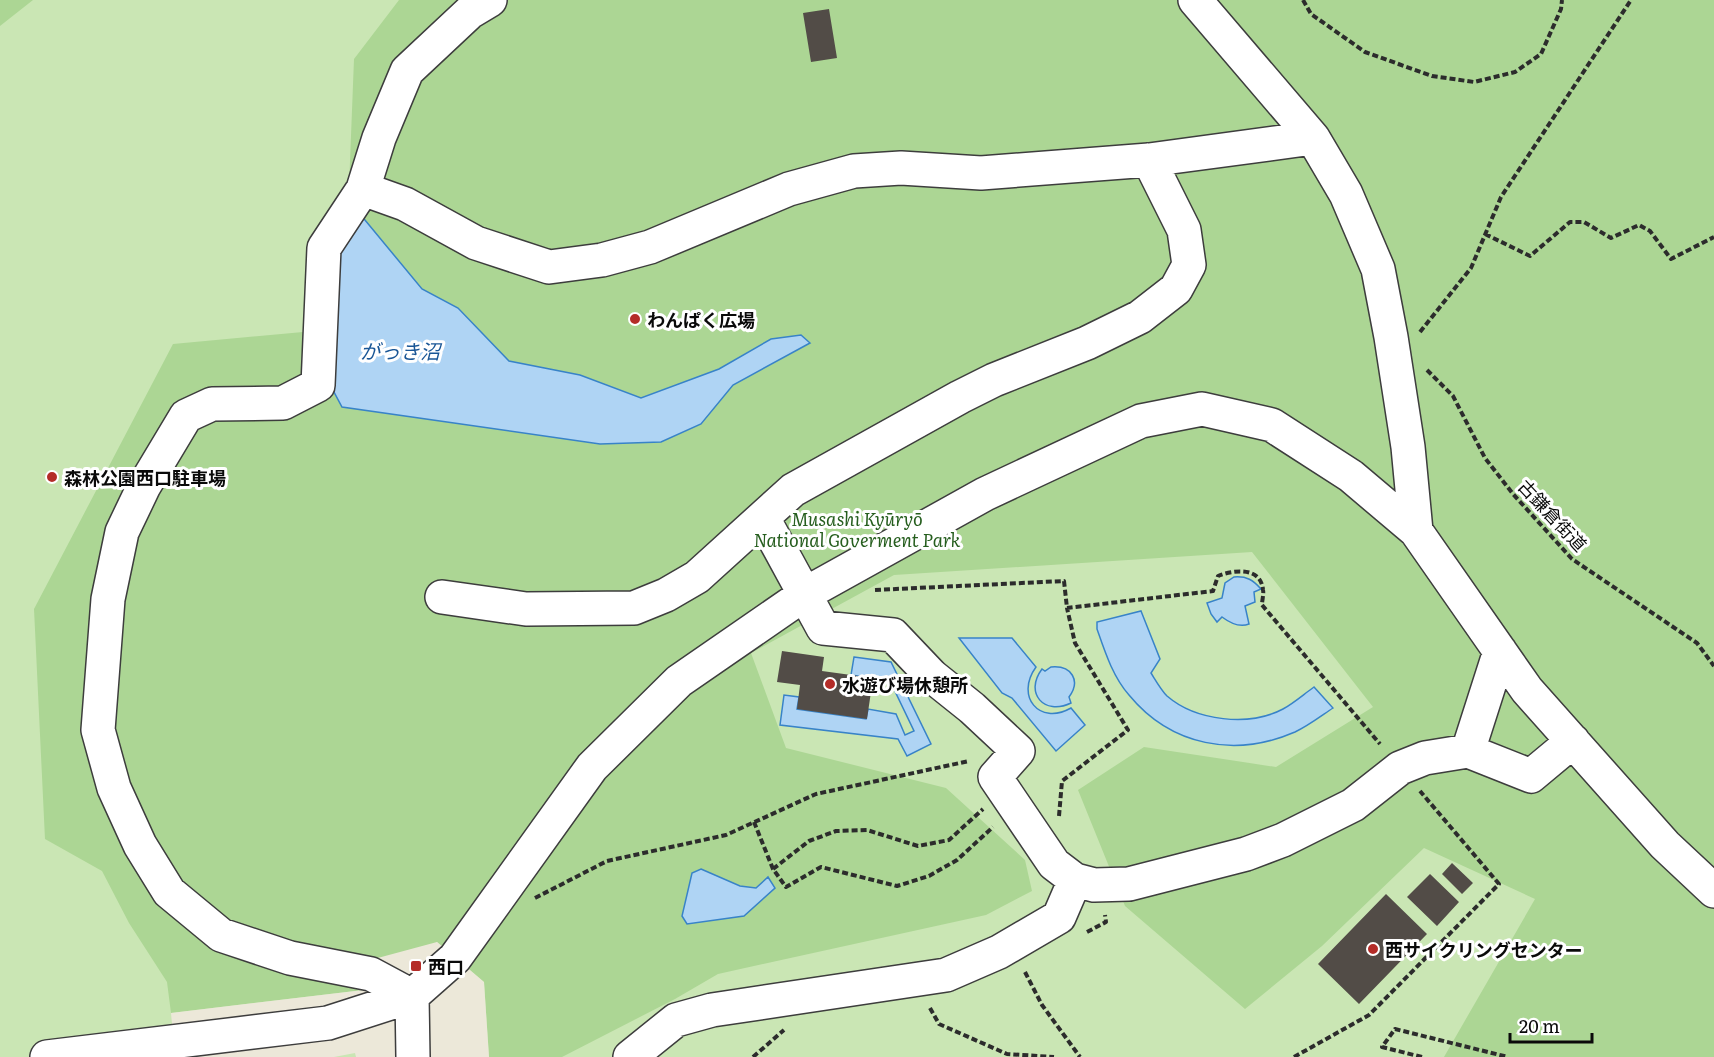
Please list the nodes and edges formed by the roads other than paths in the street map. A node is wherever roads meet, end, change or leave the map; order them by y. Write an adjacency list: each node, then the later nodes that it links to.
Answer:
1 (490, 0): 5 (street)
2 (1195, 0): 3 (street)
3 (1313, 138): 4 (street); 7 (street)
4 (1149, 160): 5 (street); 6 (street)
5 (363, 189): 15 (street)
6 (763, 518): 8 (street); 9 (street)
7 (1416, 531): 8 (street); 10 (street)
8 (806, 594): 13 (street); 15 (street)
9 (442, 597)
10 (1500, 651): 11 (street); 12 (street)
11 (1573, 741): 12 (street); 14 (street)
12 (1468, 751): 13 (street)
13 (1075, 880): 18 (street)
14 (1714, 891)
15 (412, 996): 16 (street); 17 (street)
16 (47, 1057)
17 (413, 1057)
18 (630, 1057)

